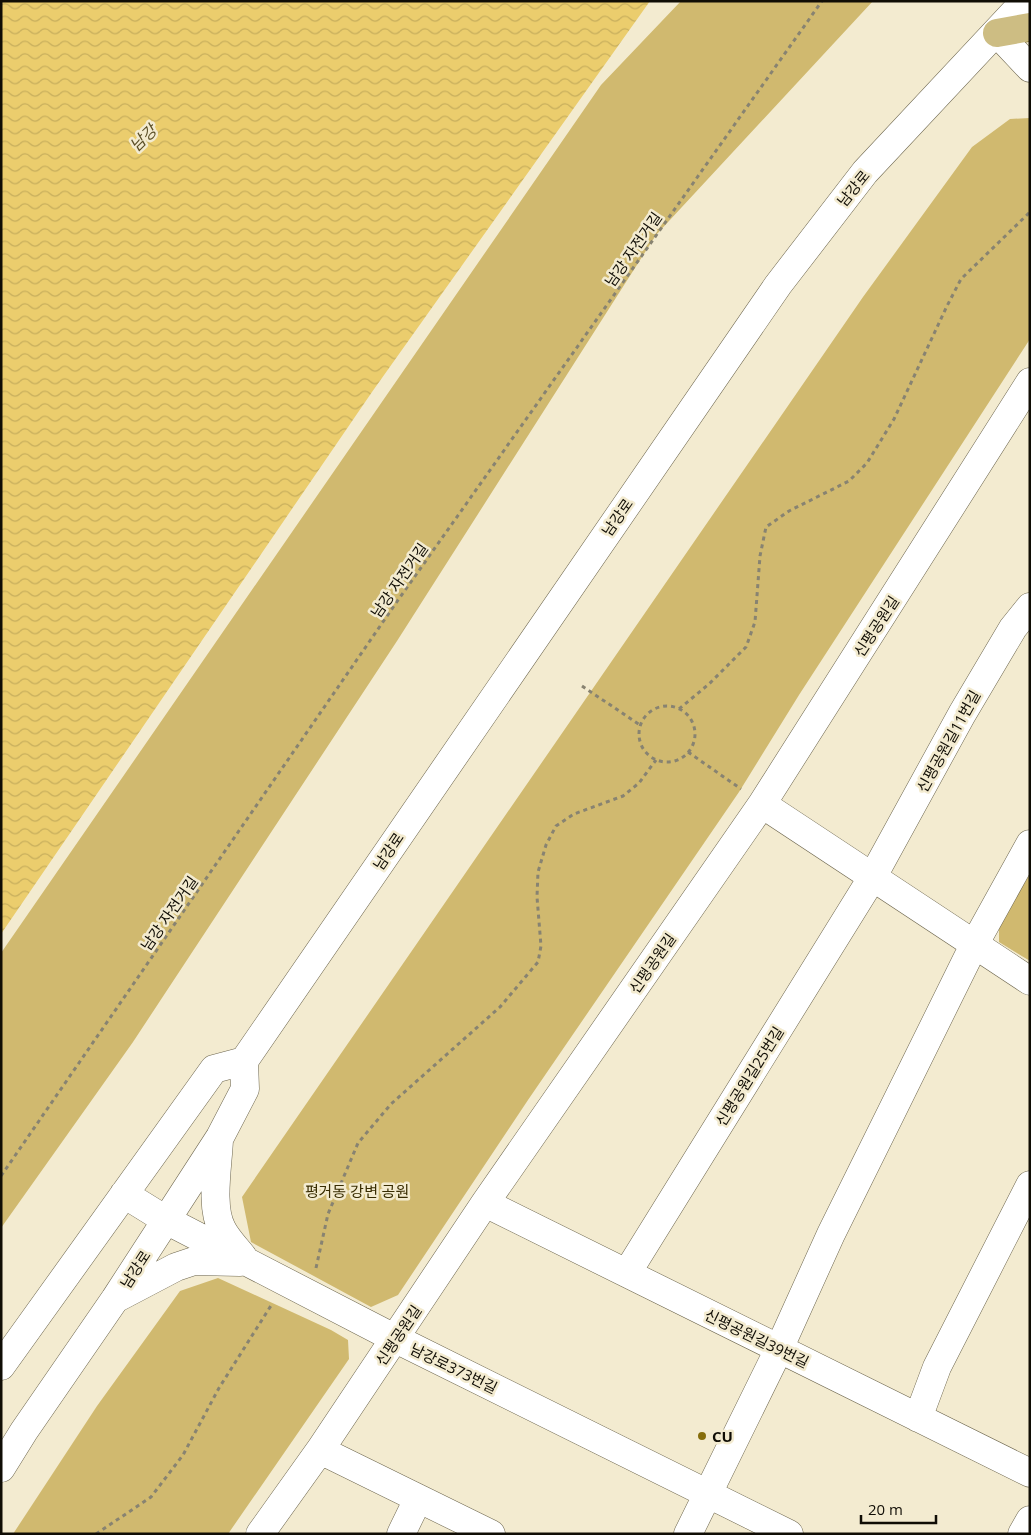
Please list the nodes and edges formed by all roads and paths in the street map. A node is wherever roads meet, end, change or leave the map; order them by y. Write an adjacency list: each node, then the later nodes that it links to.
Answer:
1 (822, 1): 21 (path, 남강 자전거길)
2 (1025, 1): 4 (street, 남강로)
3 (1030, 28): 4 (main road)
4 (996, 33): 5 (street); 19 (street, 남강로)
5 (1030, 68)
6 (1030, 212): 10 (path)
7 (1030, 382): 14 (street, 신평공원길)
8 (1030, 606): 16 (street, 신평공원길11번길)
9 (582, 686): 11 (path)
10 (679, 709): 11 (path); 12 (path)
11 (640, 725): 13 (path)
12 (688, 752): 13 (path); 14 (path)
13 (656, 760): 27 (path)
14 (762, 804): 16 (street); 24 (street, 신평공원길)
15 (1030, 844): 17 (street)
16 (872, 878): 17 (street); 28 (street, 신평공원길25번길)
17 (974, 945): 18 (street); 32 (street)
18 (1030, 981)
19 (244, 1061): 20 (street, 남강로); 23 (street)
20 (220, 1137): 25 (street, 남강로); 26 (street)
21 (1, 1176)
22 (1030, 1185): 34 (street)
23 (124, 1194): 25 (street, 남강로373번길); 33 (street)
24 (485, 1203): 28 (street, 신평공원길39번길); 31 (street, 신평공원길)
25 (166, 1220): 26 (street, 남강로373번길); 29 (street, 남강로)
26 (247, 1262): 29 (street); 31 (street, 남강로373번길)
27 (314, 1273)
28 (627, 1273): 32 (street, 신평공원길39번길)
29 (116, 1299): 36 (street, 남강로)
30 (272, 1303): 41 (path)
31 (396, 1339): 35 (street, 신평공원길); 38 (street, 남강로373번길)
32 (779, 1350): 34 (street, 신평공원길39번길); 38 (street)
33 (1, 1366)
34 (918, 1418): 37 (street, 신평공원길39번길)
35 (320, 1450): 39 (street); 42 (street, 신평공원길)
36 (1, 1468)
37 (1030, 1473)
38 (707, 1493): 45 (street); 46 (street, 남강로373번길)
39 (418, 1499): 43 (street); 44 (street)
40 (1030, 1520): 47 (street)
41 (96, 1534)
42 (260, 1534)
43 (401, 1534)
44 (491, 1534)
45 (688, 1534)
46 (788, 1534)
47 (1022, 1534)

